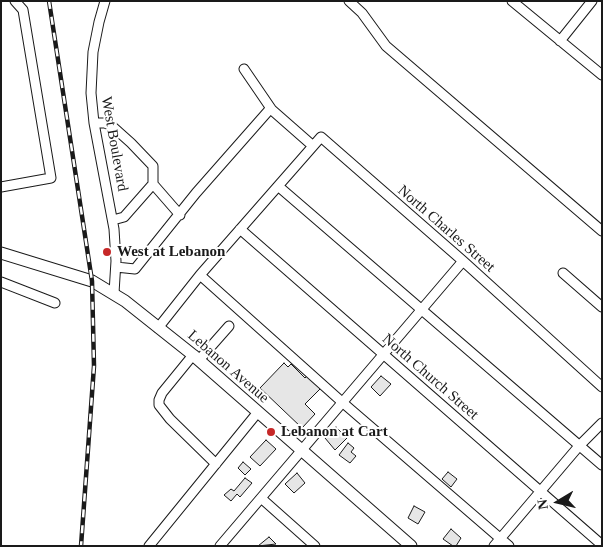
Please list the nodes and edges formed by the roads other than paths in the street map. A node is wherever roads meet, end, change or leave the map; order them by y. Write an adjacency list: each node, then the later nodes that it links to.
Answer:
1 (15, 1): 14 (street)
2 (105, 1): 10 (street, West Boulevard)
3 (348, 1): 18 (street)
4 (512, 1): 6 (street)
5 (592, 1): 6 (street)
6 (560, 41): 8 (street)
7 (244, 69): 9 (street)
8 (602, 75)
9 (272, 110): 11 (street); 15 (street)
10 (94, 123): 12 (street); 16 (street, West Boulevard)
11 (313, 146): 13 (street); 20 (street, North Charles Street)
12 (152, 184): 15 (street); 16 (street)
13 (278, 186): 17 (street); 28 (street)
14 (1, 187)
15 (180, 215): 21 (street)
16 (113, 220): 21 (street, West Boulevard)
17 (240, 229): 23 (street); 31 (street, North Church Street)
18 (602, 231)
19 (1, 253): 25 (main road, Lebanon Avenue)
20 (463, 261): 28 (street); 33 (street, North Charles Street)
21 (116, 267): 25 (street, West Boulevard)
22 (563, 273): 27 (street)
23 (200, 275): 30 (street); 34 (street)
24 (1, 282): 26 (street)
25 (114, 293): 30 (main road, Lebanon Avenue)
26 (54, 303)
27 (602, 307)
28 (421, 310): 31 (street); 37 (street)
29 (230, 326): 32 (street)
30 (158, 328): 32 (main road, Lebanon Avenue)
31 (383, 354): 34 (street); 41 (street, North Church Street)
32 (196, 358): 35 (main road, Lebanon Avenue); 39 (street)
33 (602, 387)
34 (342, 402): 38 (street); 43 (street)
35 (258, 412): 38 (main road, Lebanon Avenue); 39 (street)
36 (602, 423): 37 (street)
37 (579, 446): 40 (street); 41 (street)
38 (301, 450): 42 (street); 48 (main road, Lebanon Avenue)
39 (216, 464): 45 (street)
40 (602, 465)
41 (540, 492): 43 (street); 44 (street, North Church Street)
42 (260, 498): 46 (street); 47 (street)
43 (497, 542): 49 (street)
44 (602, 545)
45 (149, 546)
46 (221, 546)
47 (315, 546)
48 (411, 546)
49 (509, 546)

